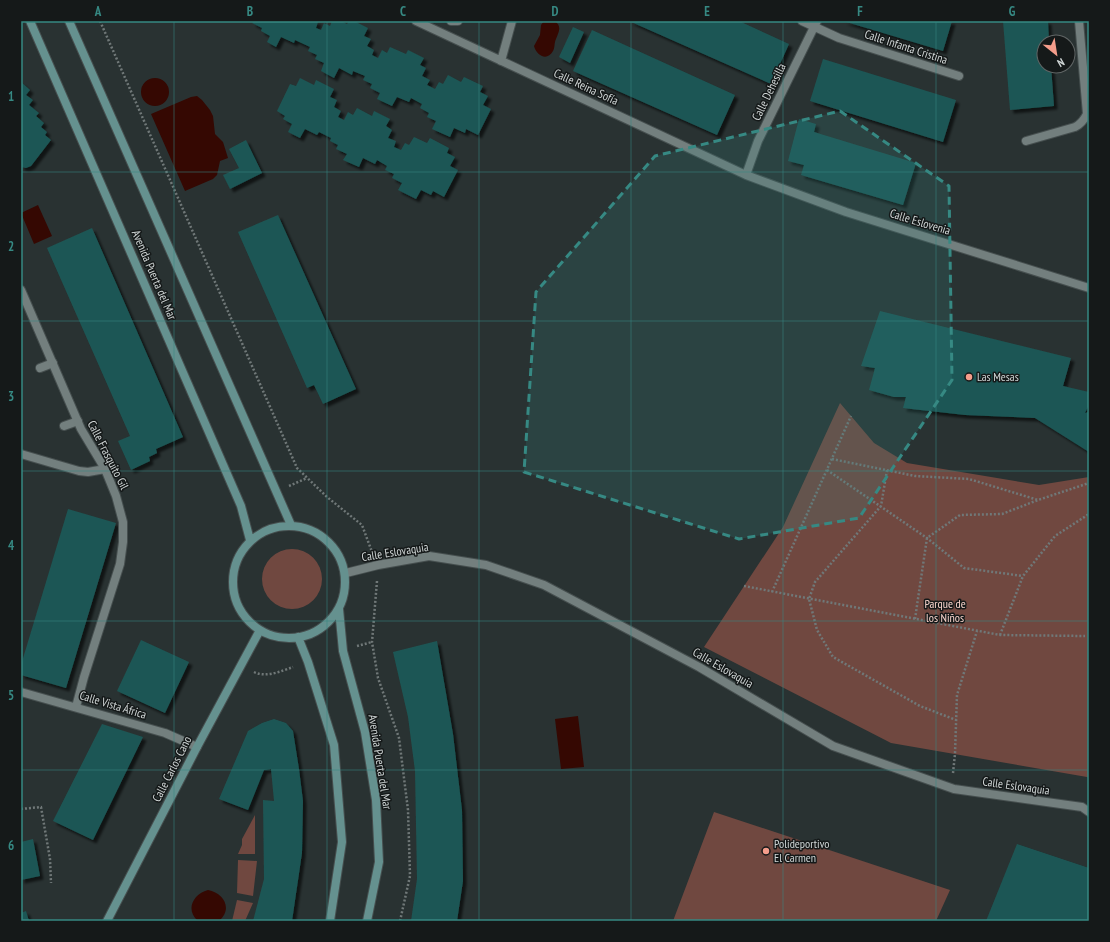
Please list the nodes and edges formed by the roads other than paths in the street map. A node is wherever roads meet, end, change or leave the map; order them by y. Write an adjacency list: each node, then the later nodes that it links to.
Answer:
1 (30, 21): 24 (main road, Avenida Puerta del Mar)
2 (69, 21): 23 (main road, Avenida Puerta del Mar)
3 (416, 21): 10 (street, Calle Reina Sofía)
4 (451, 21): 5 (street)
5 (458, 21)
6 (512, 21): 10 (street)
7 (802, 21): 9 (street, Calle Infanta Cristina)
8 (1080, 21): 12 (street)
9 (815, 24): 11 (street, Calle Infanta Cristina); 13 (street, Calle Dehesilla)
10 (502, 61): 13 (street, Calle Reina Sofía)
11 (958, 76)
12 (1026, 141)
13 (746, 175): 14 (street, Calle Eslovenia)
14 (1089, 288)
15 (21, 290): 16 (street, Calle Frasquito Gil)
16 (24, 303): 17 (street, Calle Frasquito Gil)
17 (53, 363): 18 (street); 19 (street, Calle Frasquito Gil)
18 (40, 368)
19 (78, 420): 20 (street); 22 (street, Calle Frasquito Gil)
20 (64, 426)
21 (21, 454): 22 (street)
22 (104, 469): 30 (street, Calle Frasquito Gil)
23 (291, 525): 24 (main road); 25 (main road)
24 (250, 540): 27 (main road)
25 (346, 573): 26 (main road); 32 (street, Calle Eslovaquia)
26 (339, 608): 28 (main road); 35 (main road, Avenida Puerta del Mar)
27 (260, 630): 28 (main road); 31 (main road, Calle Carlos Cano)
28 (298, 637): 34 (main road)
29 (21, 692): 30 (street, Calle Vista África)
30 (76, 707): 31 (street, Calle Vista África)
31 (197, 747): 33 (main road, Calle Carlos Cano)
32 (1089, 812)
33 (107, 921)
34 (330, 921)
35 (367, 921)

